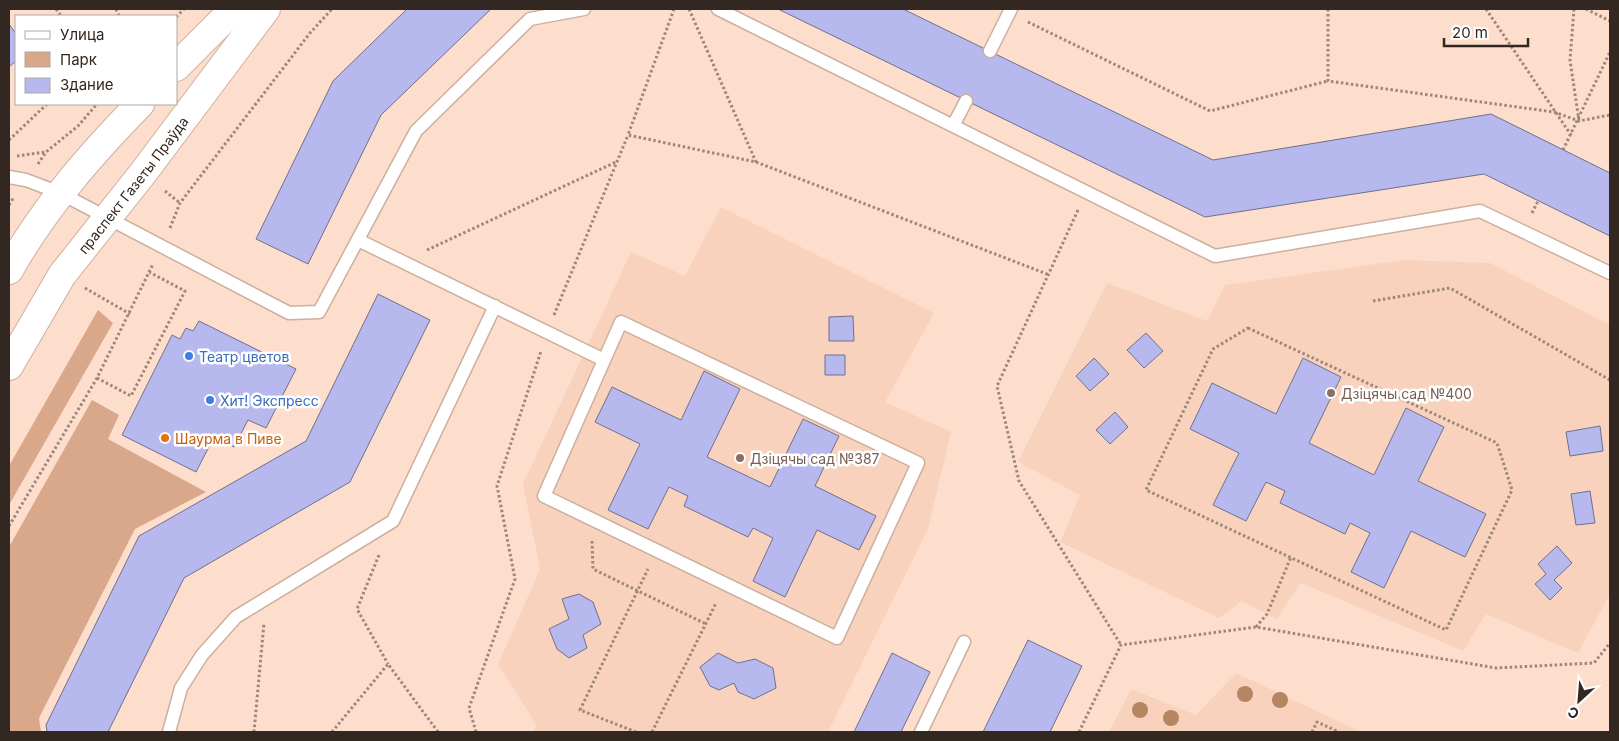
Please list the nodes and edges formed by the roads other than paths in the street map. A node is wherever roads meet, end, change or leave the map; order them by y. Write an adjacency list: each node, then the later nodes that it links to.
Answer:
1 (234, 9): 7 (street)
2 (266, 9): 13 (street, праспект Газеты Праўда)
3 (584, 9): 14 (lane)
4 (718, 9): 10 (lane)
5 (1010, 11): 6 (lane)
6 (990, 52)
7 (178, 65)
8 (966, 101): 10 (lane)
9 (139, 105): 12 (street)
10 (954, 124): 16 (lane)
11 (9, 177): 12 (lane)
12 (60, 193): 13 (lane); 15 (street)
13 (106, 218): 14 (lane); 19 (street, праспект Газеты Праўда)
14 (358, 240): 17 (lane)
15 (9, 270)
16 (1610, 273)
17 (494, 306): 18 (lane); 21 (lane)
18 (604, 360): 18 (lane)
19 (9, 366)
20 (964, 642): 22 (lane)
21 (169, 732)
22 (921, 732)

